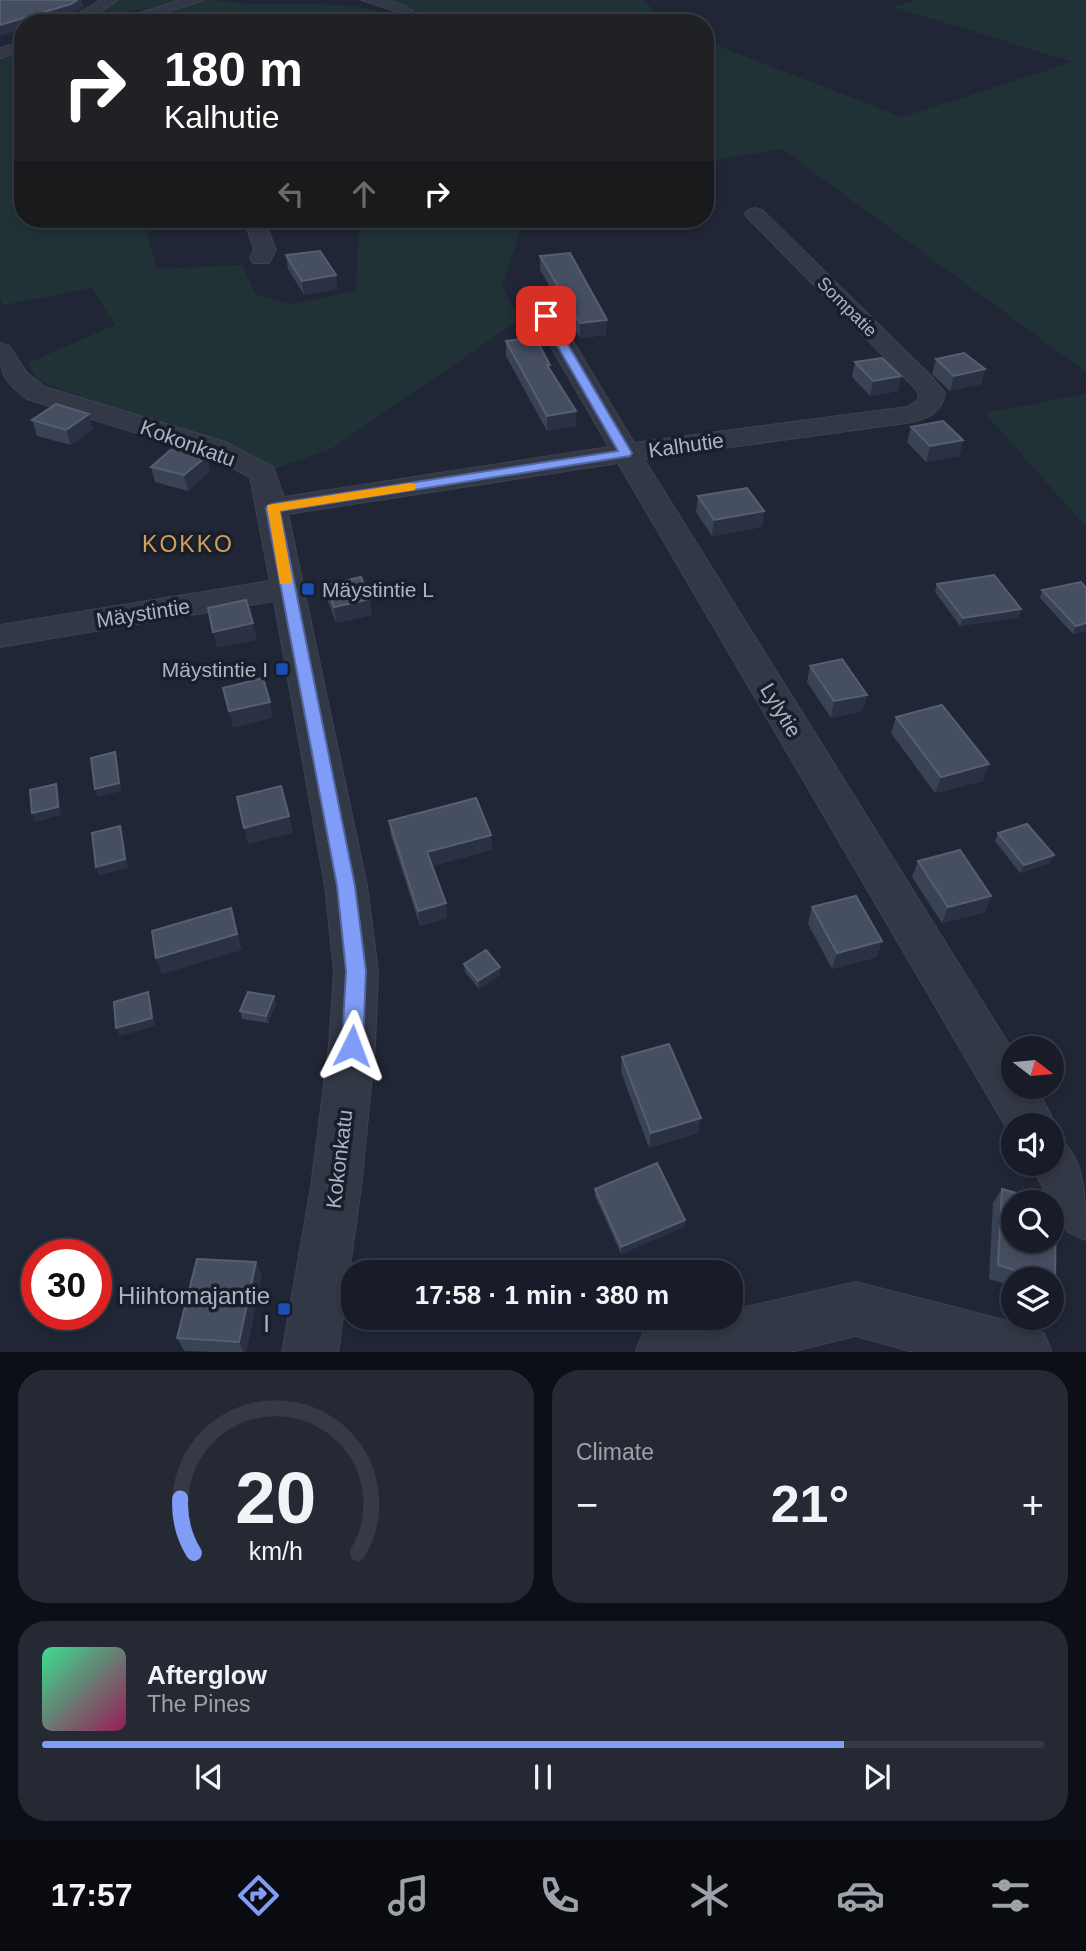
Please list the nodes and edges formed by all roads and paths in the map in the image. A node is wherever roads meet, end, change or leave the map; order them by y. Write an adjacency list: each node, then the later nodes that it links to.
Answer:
1 (111, 0): 4 (street)
2 (197, 0): 5 (street)
3 (369, 0): 6 (street)
4 (86, 14)
5 (146, 14)
6 (410, 14)
7 (755, 214): 12 (street, Sompatie)
8 (257, 228): 9 (street)
9 (261, 258)
10 (532, 293): 13 (street, Lylytie)
11 (0, 351): 14 (street, Kokonkatu)
12 (931, 402): 13 (street, Kalhutie)
13 (626, 453): 14 (street, Kalhutie); 17 (street, Lylytie)
14 (272, 508): 15 (street, Kokonkatu)
15 (286, 589): 16 (street, Mäystintie); 20 (street, Kokonkatu)
16 (0, 636)
17 (1025, 1113)
18 (1063, 1176): 19 (street)
19 (1086, 1214)
20 (310, 1352)
21 (667, 1352): 22 (street)
22 (1020, 1352)

